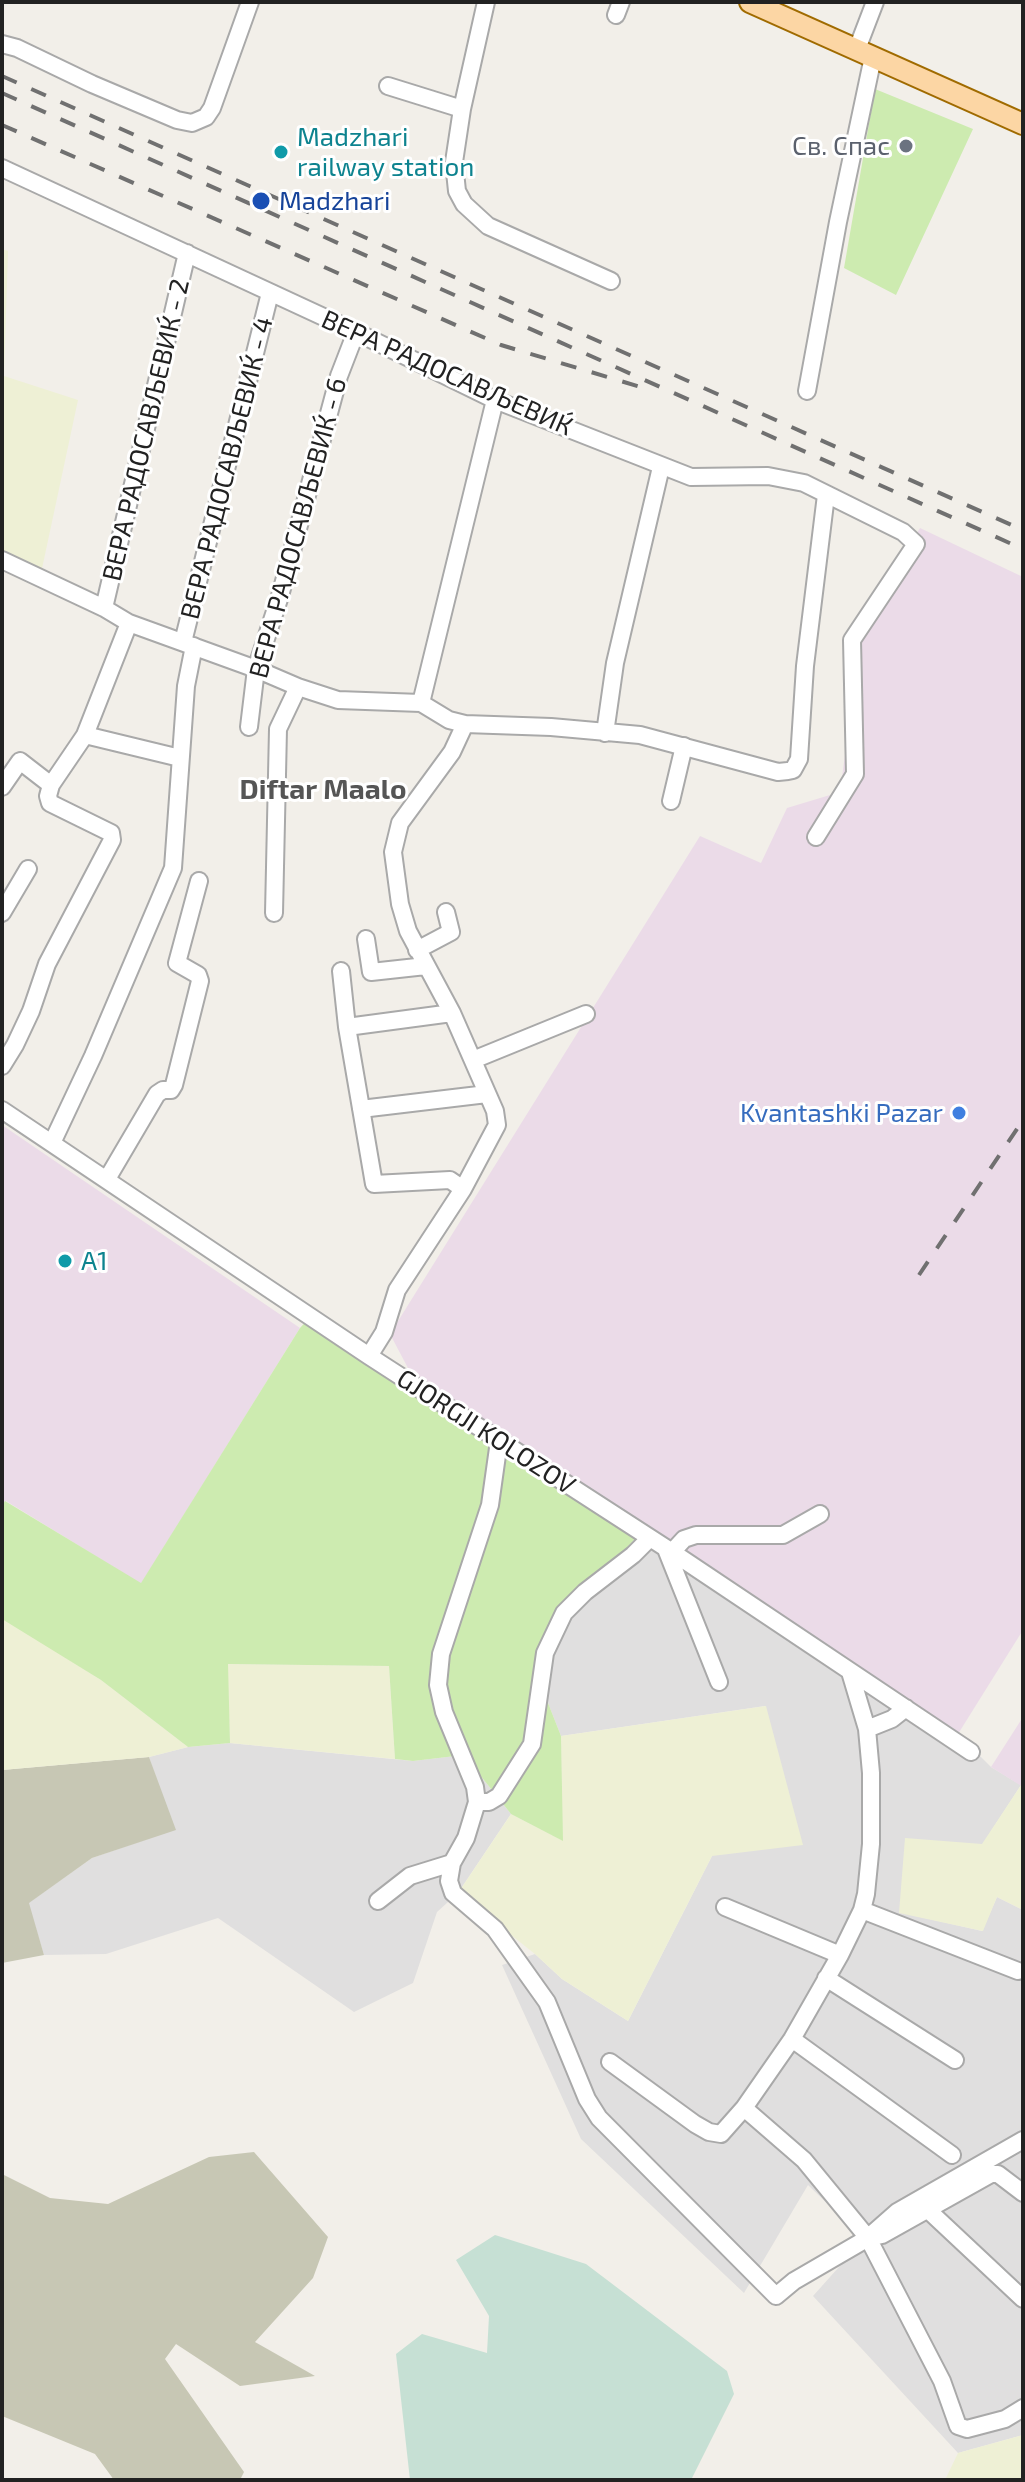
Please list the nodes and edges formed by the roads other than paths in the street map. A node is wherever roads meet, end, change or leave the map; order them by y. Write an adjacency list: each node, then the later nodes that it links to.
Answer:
1 (250, 2): 5 (street)
2 (486, 2): 8 (street)
3 (750, 2): 6 (main road)
4 (875, 2): 6 (street)
5 (2, 44)
6 (865, 53): 9 (main road); 15 (street)
7 (388, 86): 8 (street)
8 (462, 109): 12 (street)
9 (1023, 124)
10 (2, 168): 11 (street, ВЕРА РАДОСАВЉЕВИЌ)
11 (187, 253): 13 (street, ВЕРА РАДОСАВЉЕВИЌ); 20 (street, ВЕРА РАДОСАВЉЕВИЌ - 2)
12 (611, 281)
13 (270, 293): 14 (street, ВЕРА РАДОСАВЉЕВИЌ); 22 (street, ВЕРА РАДОСАВЉЕВИЌ - 4)
14 (356, 332): 16 (street, ВЕРА РАДОСАВЉЕВИЌ); 23 (street, ВЕРА РАДОСАВЉЕВИЌ - 6)
15 (807, 391)
16 (495, 400): 17 (street, ВЕРА РАДОСАВЉЕВИЌ); 25 (street)
17 (661, 467): 18 (street, ВЕРА РАДОСАВЉЕВИЌ); 28 (street)
18 (826, 495): 30 (street); 35 (street, ВЕРА РАДОСАВЉЕВИЌ)
19 (5, 567): 20 (street)
20 (104, 608): 21 (street)
21 (129, 623): 22 (street); 29 (street)
22 (188, 644): 23 (street); 31 (street, ВЕРА РАДОСАВЉЕВИЌ - 4)
23 (256, 669): 24 (street); 27 (street, ВЕРА РАДОСАВЉЕВИЌ - 6)
24 (298, 687): 25 (street); 40 (street)
25 (421, 703): 26 (street)
26 (465, 724): 28 (street); 42 (street)
27 (249, 727)
28 (605, 733): 30 (street)
29 (85, 735): 31 (street); 32 (street)
30 (684, 746): 34 (street)
31 (180, 758): 53 (street, ВЕРА РАДОСАВЉЕВИЌ - 4)
32 (51, 785): 33 (street); 49 (street)
33 (2, 787)
34 (671, 801)
35 (816, 837)
36 (28, 869): 39 (street)
37 (199, 881): 54 (street)
38 (446, 912): 42 (street)
39 (2, 913)
40 (274, 913)
41 (366, 939): 43 (street)
42 (417, 950): 43 (street)
43 (426, 966): 45 (street)
44 (341, 971): 47 (street)
45 (452, 1013): 47 (street); 48 (street)
46 (586, 1014): 48 (street)
47 (347, 1027): 51 (street)
48 (473, 1060): 50 (street)
49 (2, 1066)
50 (487, 1094): 51 (street); 55 (street)
51 (361, 1109): 55 (street)
52 (2, 1110): 53 (street, GJORGJI KOLOZOV)
53 (52, 1143): 54 (street, GJORGJI KOLOZOV)
54 (107, 1179): 56 (street, GJORGJI KOLOZOV)
55 (463, 1189): 56 (street)
56 (369, 1356): 57 (street, GJORGJI KOLOZOV)
57 (499, 1441): 59 (street, GJORGJI KOLOZOV); 66 (street)
58 (820, 1514): 60 (street)
59 (650, 1538): 60 (street, GJORGJI KOLOZOV); 66 (street)
60 (669, 1550): 61 (street, GJORGJI KOLOZOV); 62 (street)
61 (850, 1672): 63 (street, GJORGJI KOLOZOV); 64 (street)
62 (719, 1682)
63 (906, 1708): 64 (street); 65 (street, GJORGJI KOLOZOV)
64 (867, 1729): 70 (street)
65 (971, 1752)
66 (477, 1802): 67 (street)
67 (452, 1863): 68 (street); 82 (street)
68 (378, 1901)
69 (725, 1907): 71 (street)
70 (862, 1910): 71 (street); 72 (street)
71 (840, 1955): 73 (street)
72 (1018, 1971)
73 (826, 1978): 74 (street); 75 (street)
74 (792, 2039): 77 (street); 79 (street)
75 (955, 2060)
76 (610, 2062): 77 (street)
77 (744, 2108): 82 (street)
78 (1023, 2140): 82 (street)
79 (952, 2155)
80 (1023, 2193): 81 (street)
81 (928, 2210): 82 (street); 83 (street)
82 (868, 2238): 84 (street)
83 (1023, 2299)
84 (1023, 2408)

